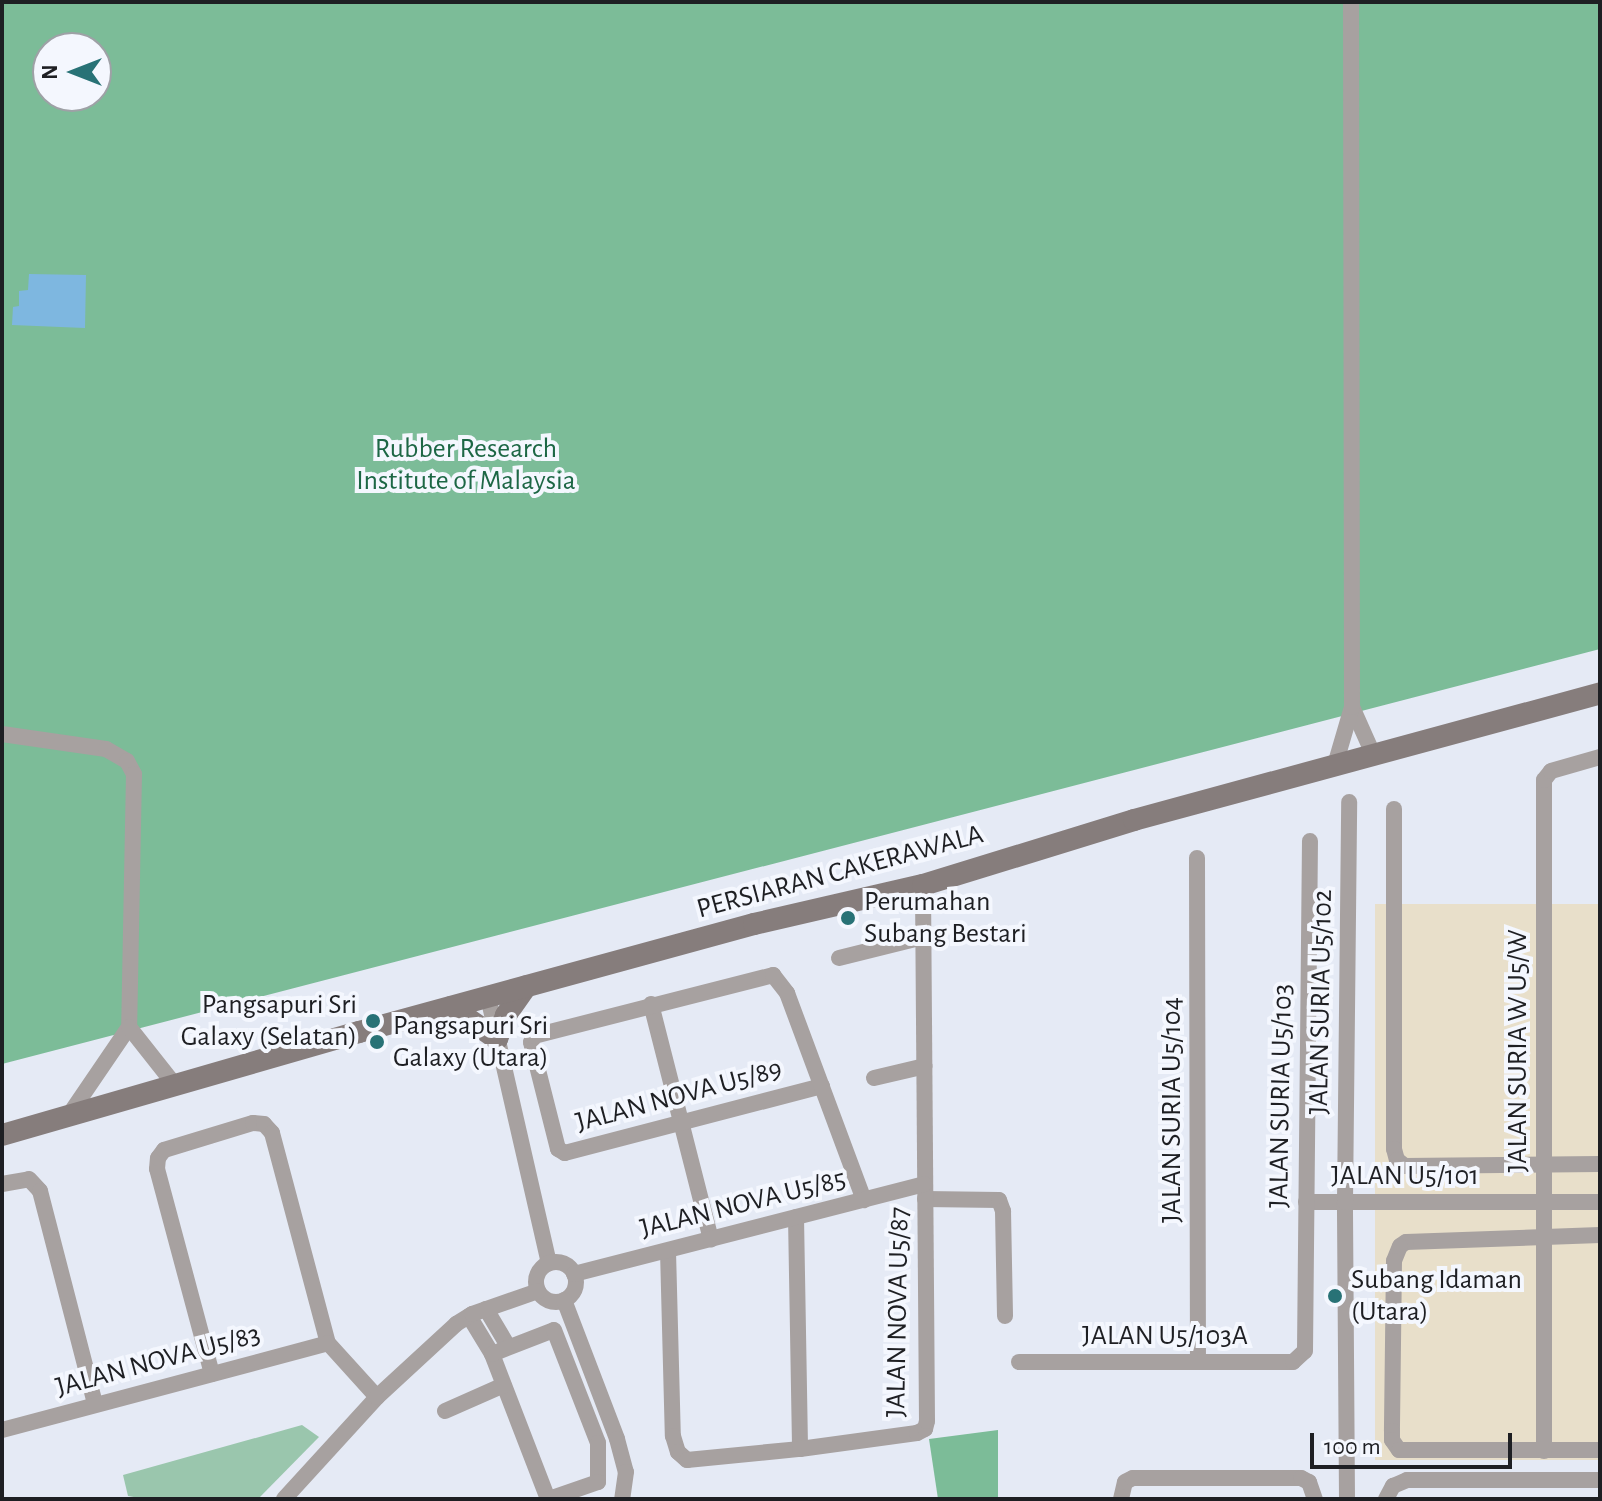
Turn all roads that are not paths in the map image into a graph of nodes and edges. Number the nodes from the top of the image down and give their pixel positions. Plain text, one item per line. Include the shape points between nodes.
1 (1351, 2) edge
2 (1600, 693) edge
3 (1352, 707) junction
4 (2, 734) edge
5 (1373, 754) junction
6 (1600, 757) edge
7 (1335, 765) junction
8 (1349, 802) dead end
9 (1394, 809) dead end
10 (1310, 841) dead end
11 (1197, 858) dead end
12 (923, 885) junction
13 (923, 937) junction
14 (839, 958) dead end
15 (526, 986) junction
16 (488, 997) junction
17 (651, 1004) junction
18 (451, 1007) junction
19 (129, 1027) junction
20 (497, 1039) junction
21 (925, 1066) junction
22 (874, 1078) dead end
23 (174, 1084) junction
24 (822, 1086) junction
25 (69, 1115) junction
26 (683, 1121) junction
27 (2, 1135) edge
28 (1544, 1164) junction
29 (1600, 1164) edge
30 (2, 1184) edge
31 (925, 1192) junction
32 (864, 1200) junction
33 (1306, 1202) junction
34 (1345, 1202) junction
35 (1545, 1202) junction
36 (1600, 1202) edge
37 (796, 1217) junction
38 (1545, 1235) junction
39 (1600, 1235) edge
40 (711, 1239) junction
41 (668, 1251) junction
42 (549, 1263) junction
43 (574, 1274) junction
44 (538, 1291) junction
45 (564, 1300) junction
46 (486, 1309) junction
47 (469, 1316) junction
48 (1005, 1316) dead end
49 (328, 1343) junction
50 (508, 1346) junction
51 (1305, 1351) joint
52 (492, 1354) junction
53 (1019, 1362) dead end
54 (1198, 1362) junction
55 (212, 1374) junction
56 (504, 1385) junction
57 (377, 1397) junction
58 (95, 1404) junction
59 (445, 1411) dead end
60 (2, 1430) edge
61 (800, 1449) junction
62 (1600, 1450) edge
63 (1544, 1451) junction
64 (1600, 1480) edge
65 (284, 1499) edge
66 (549, 1499) edge
67 (622, 1499) edge
68 (1121, 1499) edge
69 (1315, 1499) edge
70 (1347, 1499) edge
71 (1386, 1499) edge

1 - 3 street
2 - 5 street, PERSIARAN CAKERAWALA
3 - 5 street
3 - 7 street
4 - 19 street via 106,749 127,761 134,774
5 - 7 street, PERSIARAN CAKERAWALA
6 - 28 street, JALAN SURIA W U5/W via 1551,771 1544,780
7 - 12 street, PERSIARAN CAKERAWALA
8 - 34 street, JALAN SURIA U5/102
9 - 28 street via 1394,1149 1405,1166
10 - 33 street, JALAN SURIA U5/103
11 - 54 street, JALAN SURIA U5/104
12 - 13 street, JALAN NOVA U5/87
12 - 15 street, PERSIARAN CAKERAWALA
13 - 14 street
13 - 21 street, JALAN NOVA U5/87
15 - 16 street, PERSIARAN CAKERAWALA
15 - 20 street
16 - 18 street, PERSIARAN CAKERAWALA
16 - 20 street
17 - 24 street, JALAN NOVA U5/89 via 773,975 787,993
17 - 26 street
17 - 26 street, JALAN NOVA U5/89 via 534,1036 530,1049 560,1152
18 - 20 street
18 - 23 street, PERSIARAN CAKERAWALA
19 - 23 street
19 - 25 street
20 - 42 street
21 - 22 street
21 - 31 street, JALAN NOVA U5/87
23 - 25 street, PERSIARAN CAKERAWALA
24 - 26 street, JALAN NOVA U5/89
24 - 32 street, JALAN NOVA U5/89
25 - 27 street, PERSIARAN CAKERAWALA
26 - 40 street
28 - 29 street
28 - 35 street, JALAN SURIA W U5/W
30 - 58 street via 29,1179 40,1191
31 - 32 street, JALAN NOVA U5/85
31 - 48 street, JALAN NOVA U5/85 via 999,1200
31 - 61 street, JALAN NOVA U5/87 via 927,1426 917,1433
32 - 37 street, JALAN NOVA U5/85
33 - 34 street, JALAN U5/101
33 - 51 street, JALAN SURIA U5/103
34 - 35 street, JALAN U5/101
34 - 70 street, JALAN SURIA U5/102
35 - 36 street, JALAN U5/101
35 - 38 street, JALAN SURIA W U5/W
37 - 40 street, JALAN NOVA U5/85
37 - 61 street
38 - 39 street
38 - 63 street, JALAN SURIA W U5/W
38 - 63 street via 1400,1246 1394,1261 1392,1431 1399,1450
40 - 41 street, JALAN NOVA U5/85
41 - 43 street, JALAN NOVA U5/85
41 - 61 street, JALAN NOVA U5/87 via 673,1436 678,1452 697,1462
42 - 43 street via 561,1263
42 - 44 street via 539,1271
43 - 45 street via 575,1286
44 - 45 street via 546,1300
44 - 46 street
45 - 67 street via 617,1439 626,1472
46 - 47 street
46 - 50 street
47 - 52 street
47 - 57 street
49 - 55 street, JALAN NOVA U5/83
49 - 55 street via 272,1133 264,1124 253,1123 164,1150 158,1158
49 - 57 street
50 - 52 street
50 - 66 street via 554,1330 598,1443 598,1482
51 - 54 street, JALAN U5/103A via 1293,1362
52 - 56 street
53 - 54 street, JALAN U5/103A
55 - 58 street, JALAN NOVA U5/83
56 - 59 street
56 - 66 street
57 - 65 street
58 - 60 street, JALAN NOVA U5/83
62 - 63 street
64 - 71 street via 1407,1480 1393,1486
68 - 69 street via 1125,1482 1133,1478 1301,1478 1309,1482

